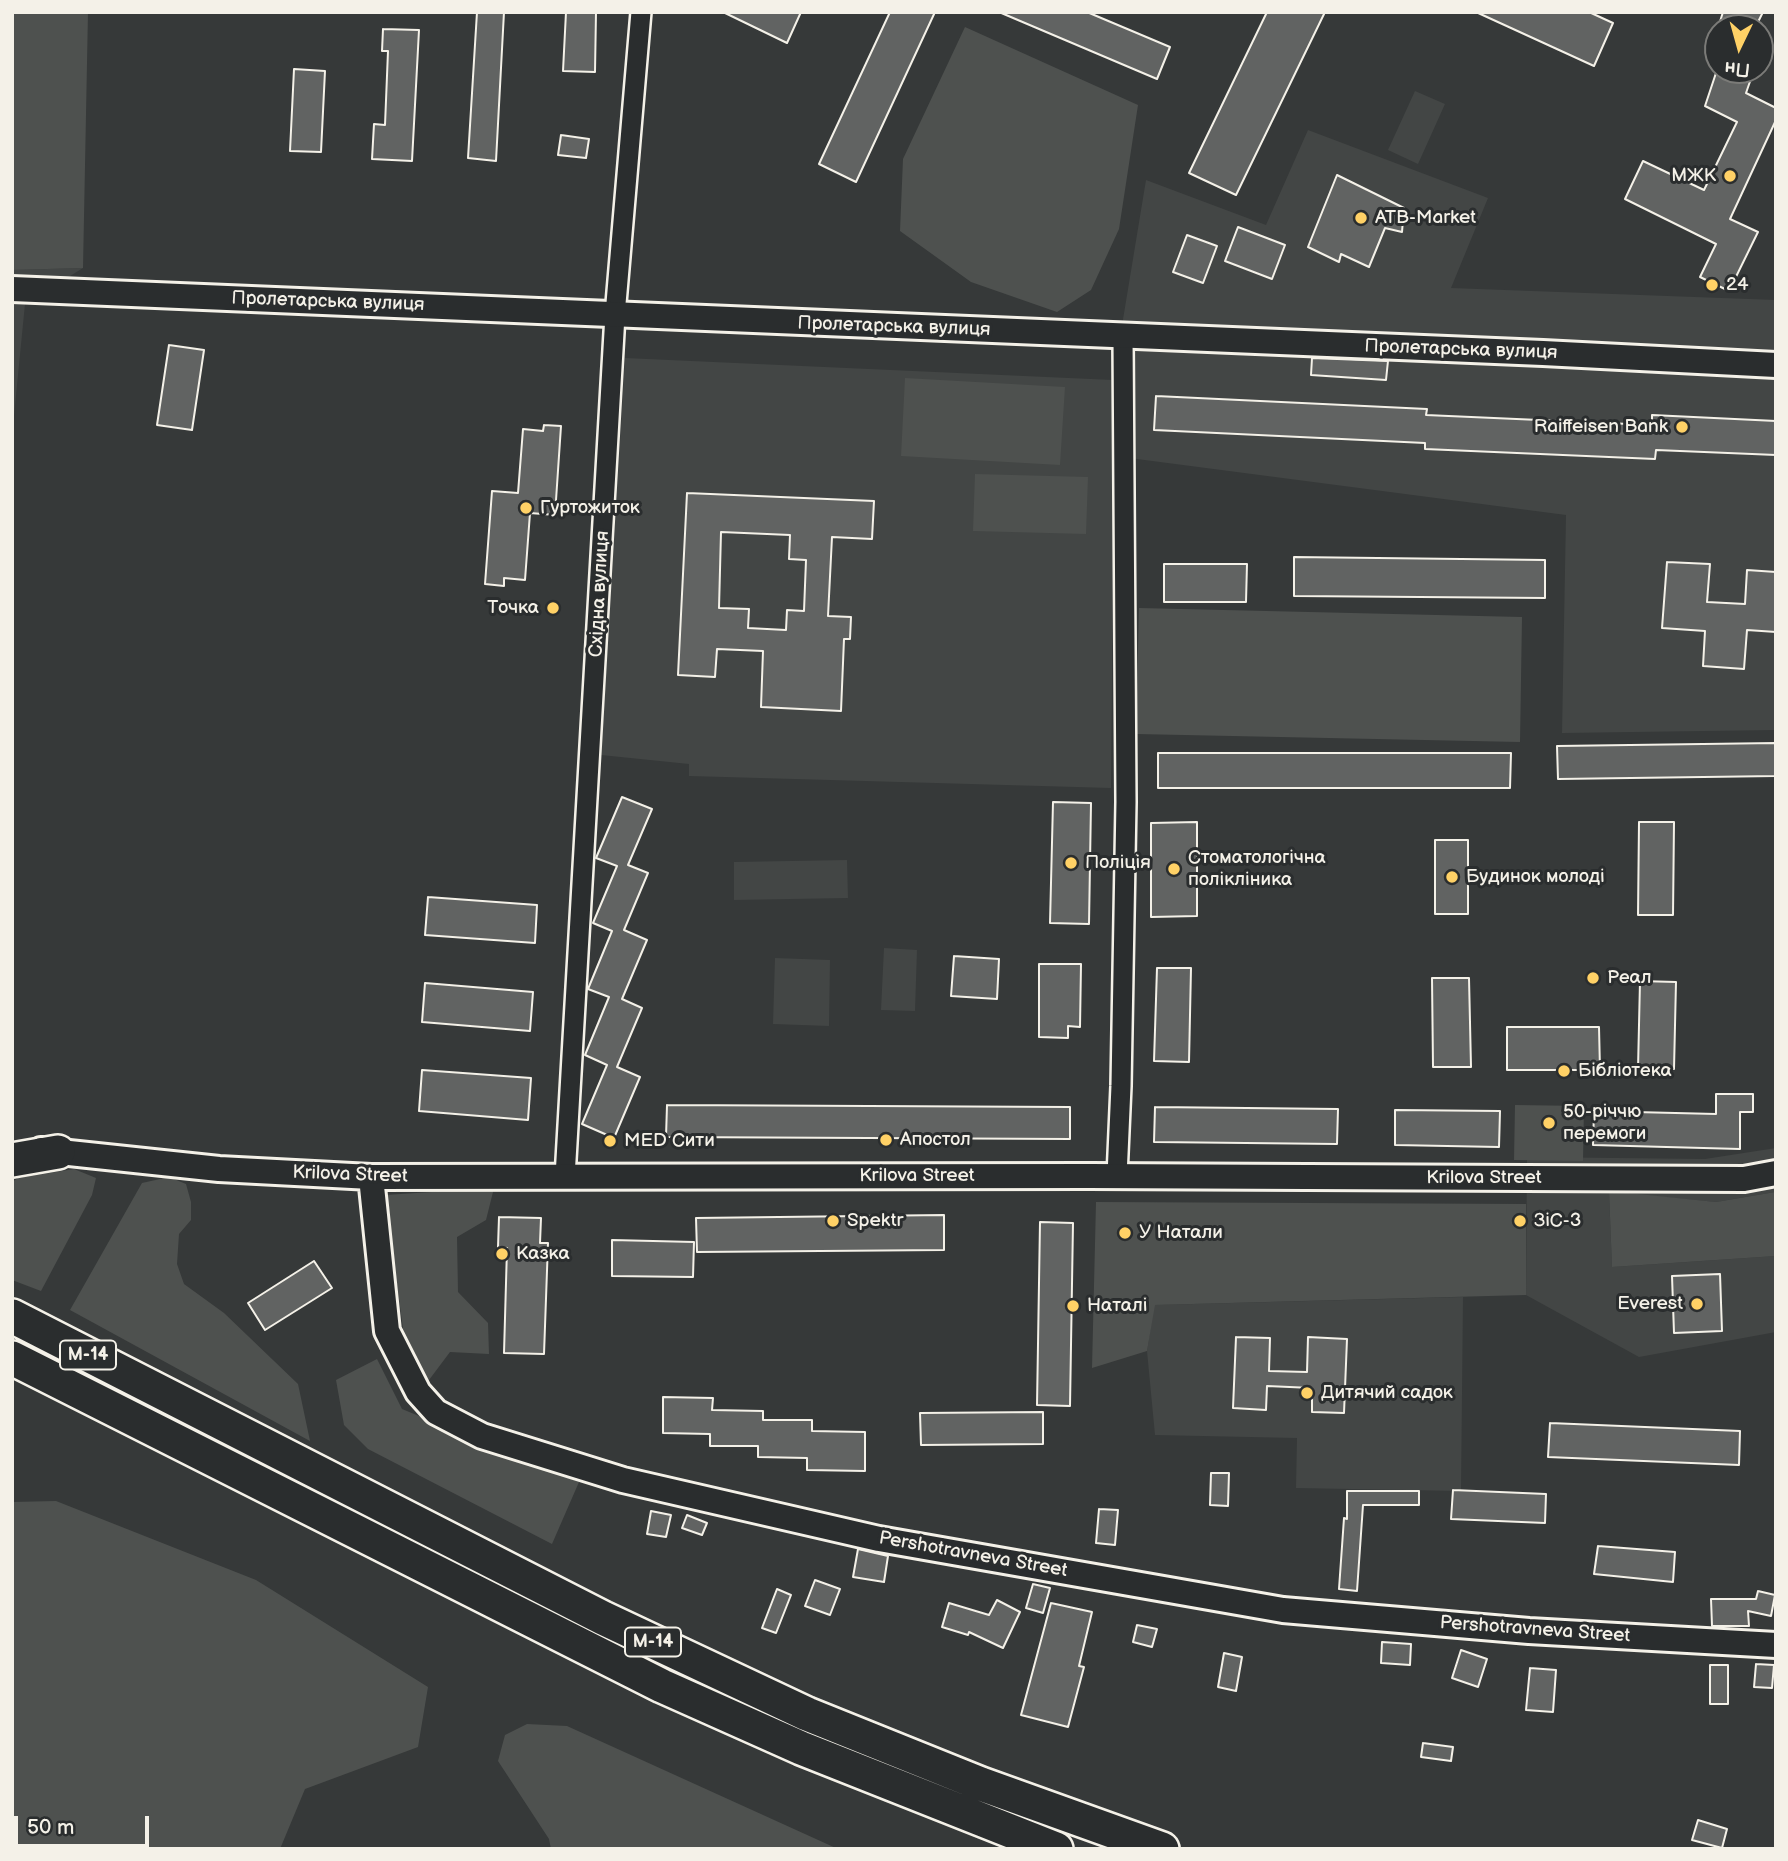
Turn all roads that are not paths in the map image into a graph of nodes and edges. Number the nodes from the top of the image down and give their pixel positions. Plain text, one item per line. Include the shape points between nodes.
1 (641, 12) edge
2 (13, 293) edge
3 (615, 315) junction
4 (1123, 337) junction
5 (1776, 365) edge
6 (12, 1147) edge
7 (58, 1152) junction
8 (12, 1160) edge
9 (1776, 1173) edge
10 (1117, 1176) junction
11 (371, 1177) junction
12 (565, 1177) junction
13 (12, 1300) edge
14 (12, 1316) edge
15 (12, 1358) edge
16 (163, 1393) junction
17 (1776, 1644) edge
18 (1056, 1849) edge
19 (1162, 1849) edge

1 - 3 street, Східна вулиця
2 - 3 street, Пролетарська вулиця
3 - 4 street, Пролетарська вулиця
3 - 12 street, Східна вулиця
4 - 5 street, Пролетарська вулиця
4 - 10 street via 1126,802
6 - 7 street, Krilova Street
7 - 8 highway
7 - 11 street, Krilova Street via 219,1169
9 - 10 street, Krilova Street via 1744,1179
10 - 12 street, Krilova Street
11 - 12 street, Krilova Street
11 - 17 street, Pershotravneva Street via 387,1331 418,1392 436,1412 482,1436 623,1480 879,1539 1283,1610 1529,1631
13 - 16 highway via 115,1355
14 - 16 highway, М-14
15 - 18 highway, М-14 via 662,1686 801,1748
16 - 19 highway, М-14 via 603,1618 807,1714 981,1784

